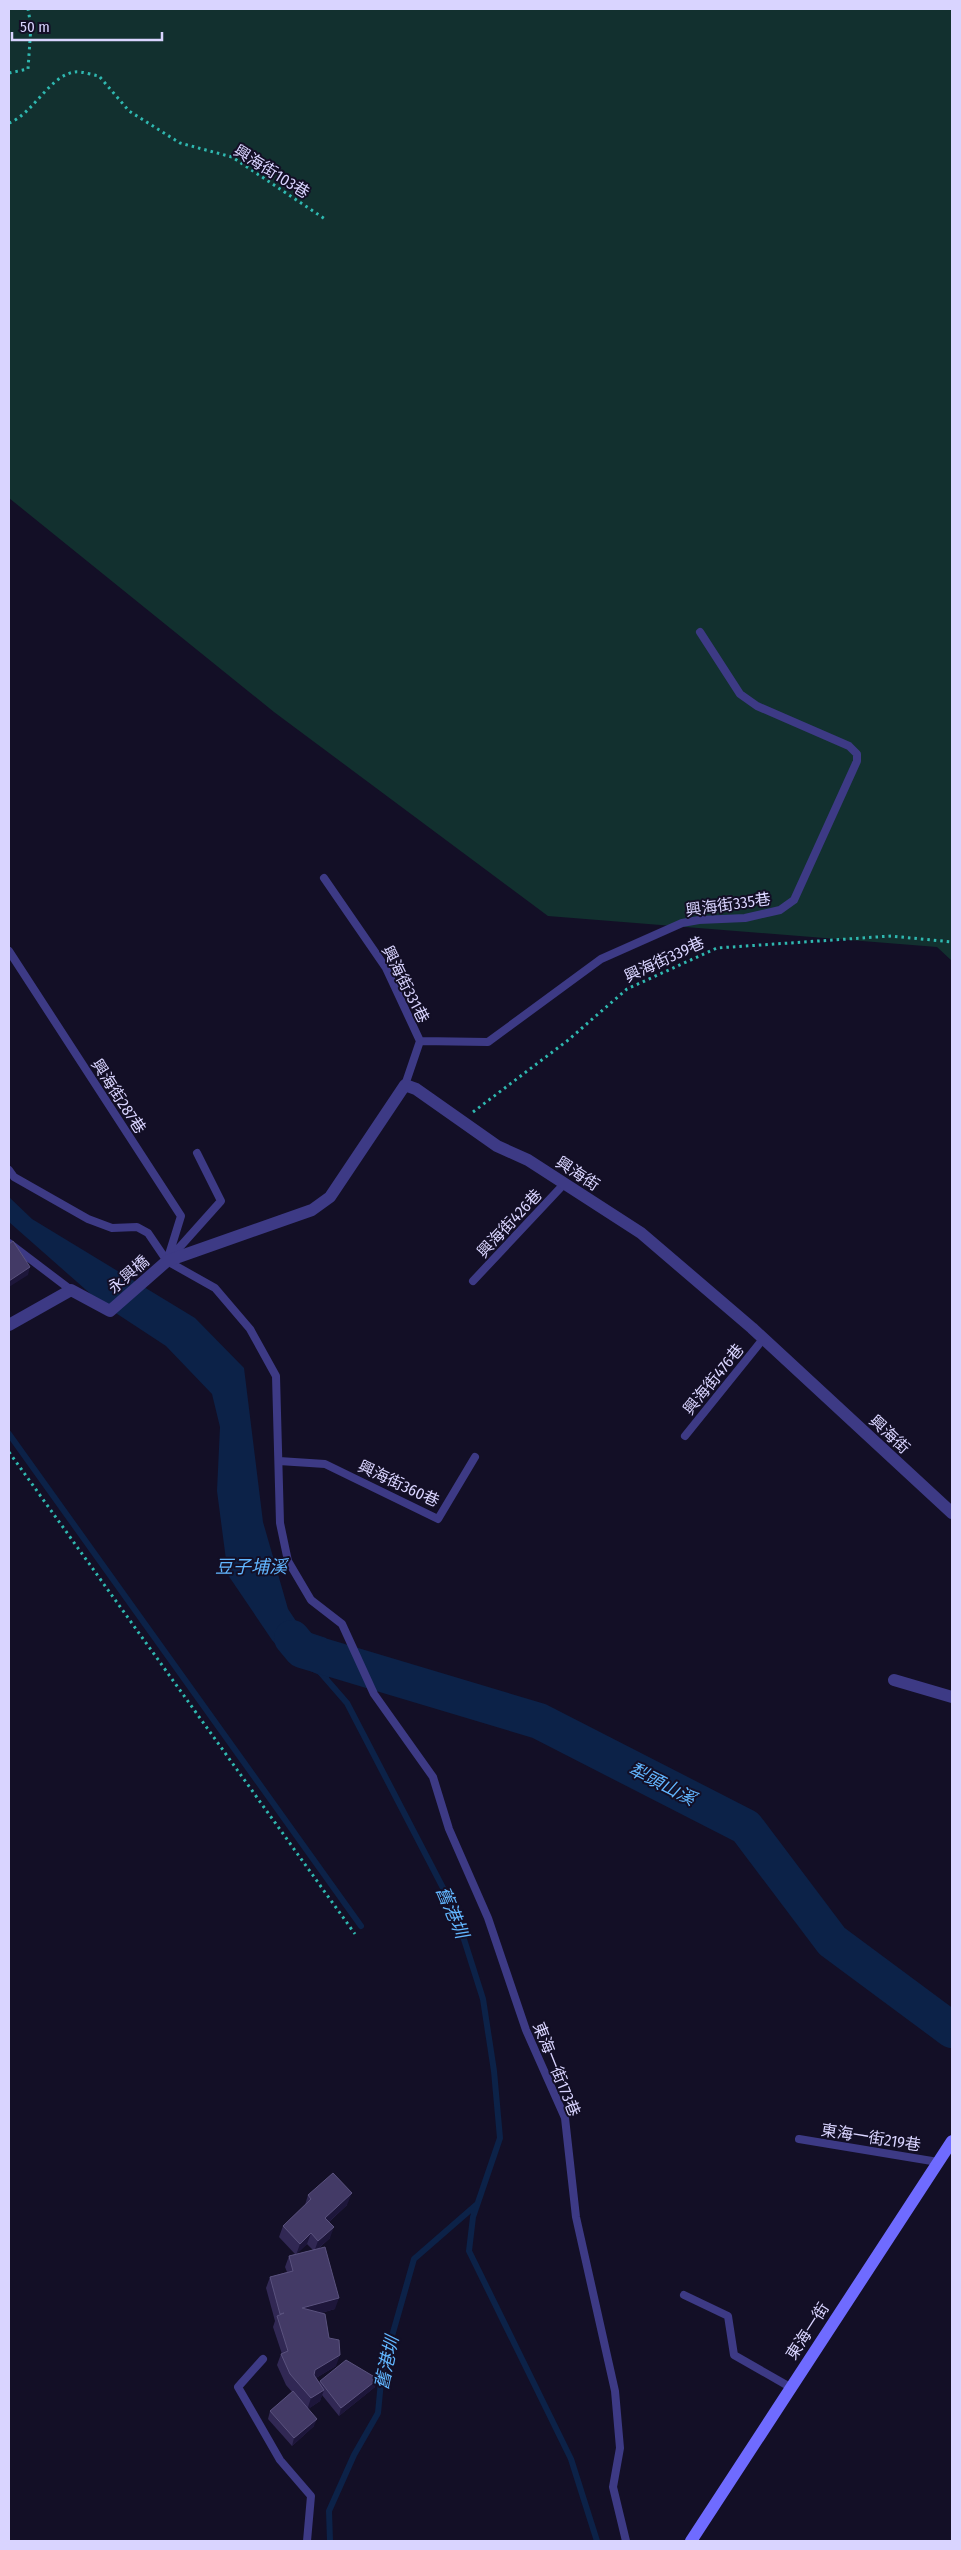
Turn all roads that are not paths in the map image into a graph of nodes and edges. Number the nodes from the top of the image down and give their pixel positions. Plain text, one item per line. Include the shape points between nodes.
1 (700, 632) dead end
2 (324, 878) dead end
3 (9, 951) edge
4 (420, 1041) junction
5 (405, 1085) junction
6 (197, 1153) dead end
7 (9, 1170) edge
8 (564, 1184) junction
9 (9, 1243) edge
10 (167, 1261) junction
11 (473, 1281) dead end
12 (70, 1290) junction
13 (9, 1325) edge
14 (763, 1339) junction
15 (685, 1436) dead end
16 (475, 1457) dead end
17 (279, 1461) junction
18 (952, 1513) edge
19 (894, 1680) dead end
20 (952, 1697) edge
21 (799, 2139) dead end
22 (952, 2141) edge
23 (938, 2162) junction
24 (684, 2295) dead end
25 (263, 2359) dead end
26 (790, 2387) junction
27 (307, 2541) edge
28 (626, 2541) edge
29 (691, 2541) edge

1 - 4 lane, 興海街335巷 via 740,694 756,706 849,746 857,754 857,761 794,900 780,910 745,918 682,923 601,959 488,1042
2 - 4 lane, 興海街331巷 via 386,968
3 - 10 lane, 興海街287巷 via 181,1216
4 - 5 lane, 興海街331巷
5 - 8 street, 興海街 via 416,1089 497,1146 528,1160
5 - 10 street via 330,1197 312,1210
6 - 10 lane via 220,1201
7 - 10 lane via 88,1220 112,1228 137,1227 148,1233
8 - 11 lane, 興海街426巷
8 - 14 street, 興海街 via 641,1233
9 - 12 lane
10 - 12 street, 永興橋 via 110,1311
10 - 17 lane via 215,1288 250,1329 276,1376
12 - 13 street
14 - 15 lane, 興海街476巷
14 - 18 street, 興海街
16 - 17 lane, 興海街360巷 via 438,1519 325,1464
17 - 28 lane, 東海一街173巷 via 280,1522 288,1561 311,1600 342,1624 374,1694 433,1777 449,1829 488,1918 526,2030 565,2118 576,2217 615,2391 620,2448 613,2487
19 - 20 street
21 - 23 lane, 東海一街219巷
22 - 23 street, 東海一街
23 - 26 street, 東海一街
24 - 26 lane via 728,2316 734,2355
25 - 27 lane via 238,2387 280,2460 311,2496
26 - 29 street, 東海一街

